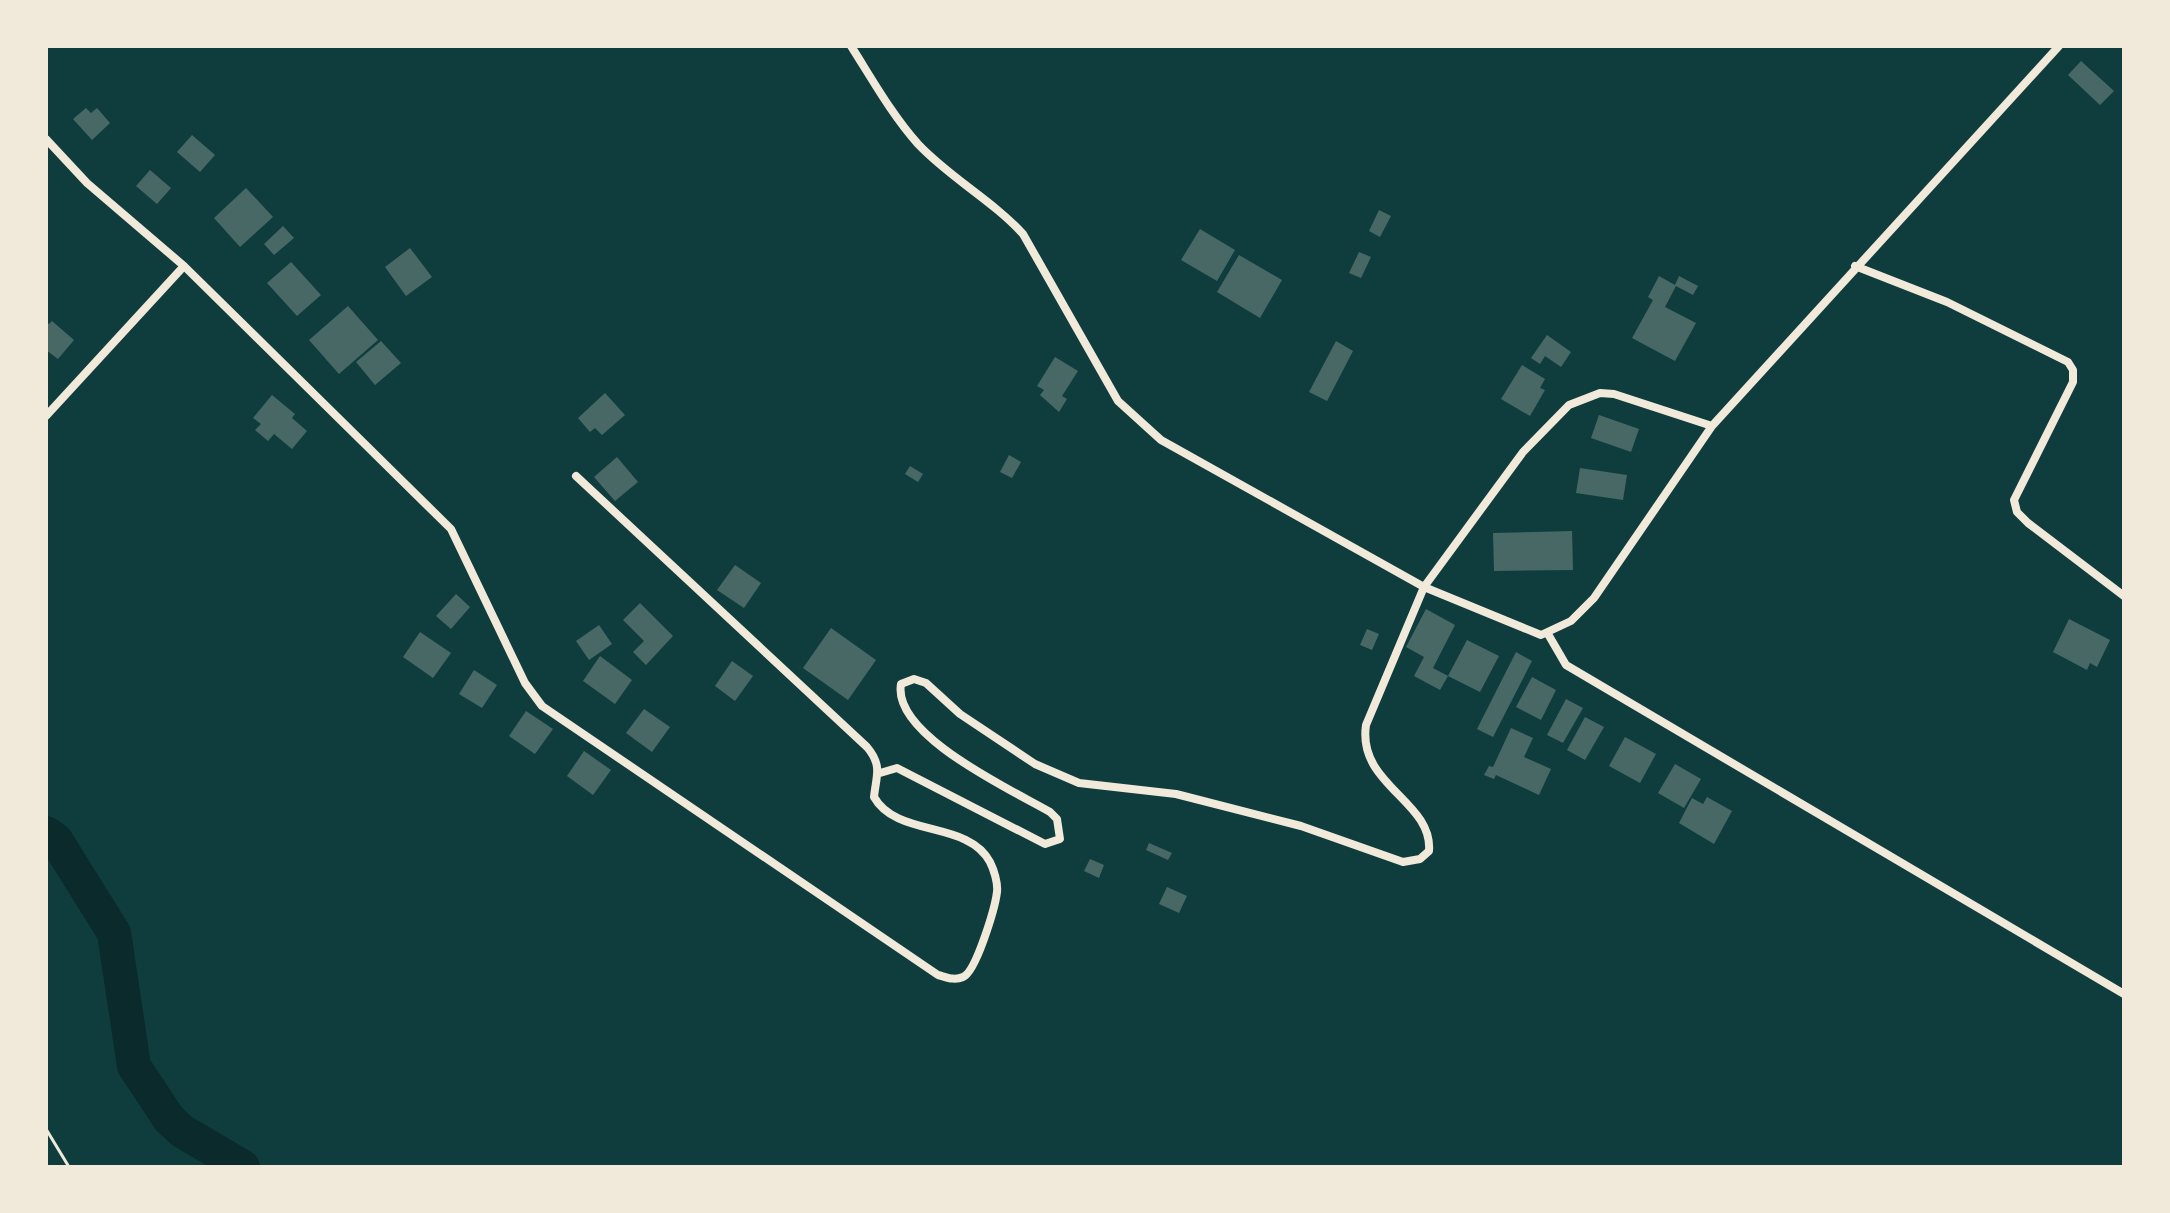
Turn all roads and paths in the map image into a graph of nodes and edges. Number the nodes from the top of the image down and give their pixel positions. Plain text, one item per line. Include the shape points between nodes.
1 (851, 46) edge
2 (2059, 46) edge
3 (46, 139) edge
4 (184, 266) junction
5 (1855, 266) junction
6 (46, 416) edge
7 (1712, 426) junction
8 (576, 476) dead end
9 (1424, 587) junction
10 (2124, 596) edge
11 (1548, 634) junction
12 (880, 773) junction
13 (2124, 994) edge
14 (46, 1129) edge
15 (69, 1167) edge

1 - 9 street via 919,145 1023,234 1118,401 1138,422 1161,440
2 - 5 street
3 - 4 street via 87,183
4 - 6 street
4 - 12 street via 451,529 525,683 542,706 938,975 962,978 976,962 997,891 990,861 969,842 882,808 874,797
5 - 7 street
5 - 10 street via 1947,302 2068,362 2073,382 2014,500 2028,523
7 - 9 street via 1614,394 1600,393 1569,405 1523,452
7 - 11 street via 1594,598
8 - 12 street via 867,747
9 - 11 street via 1533,635
9 - 12 street via 1364,740 1376,770 1429,837 1429,851 1420,859 1403,862 1301,826 1176,794 1079,783 1035,764 914,679 901,684 907,715 948,753 1050,812 1057,819 1060,839 1045,844 897,768
11 - 13 street via 1566,665
14 - 15 path

